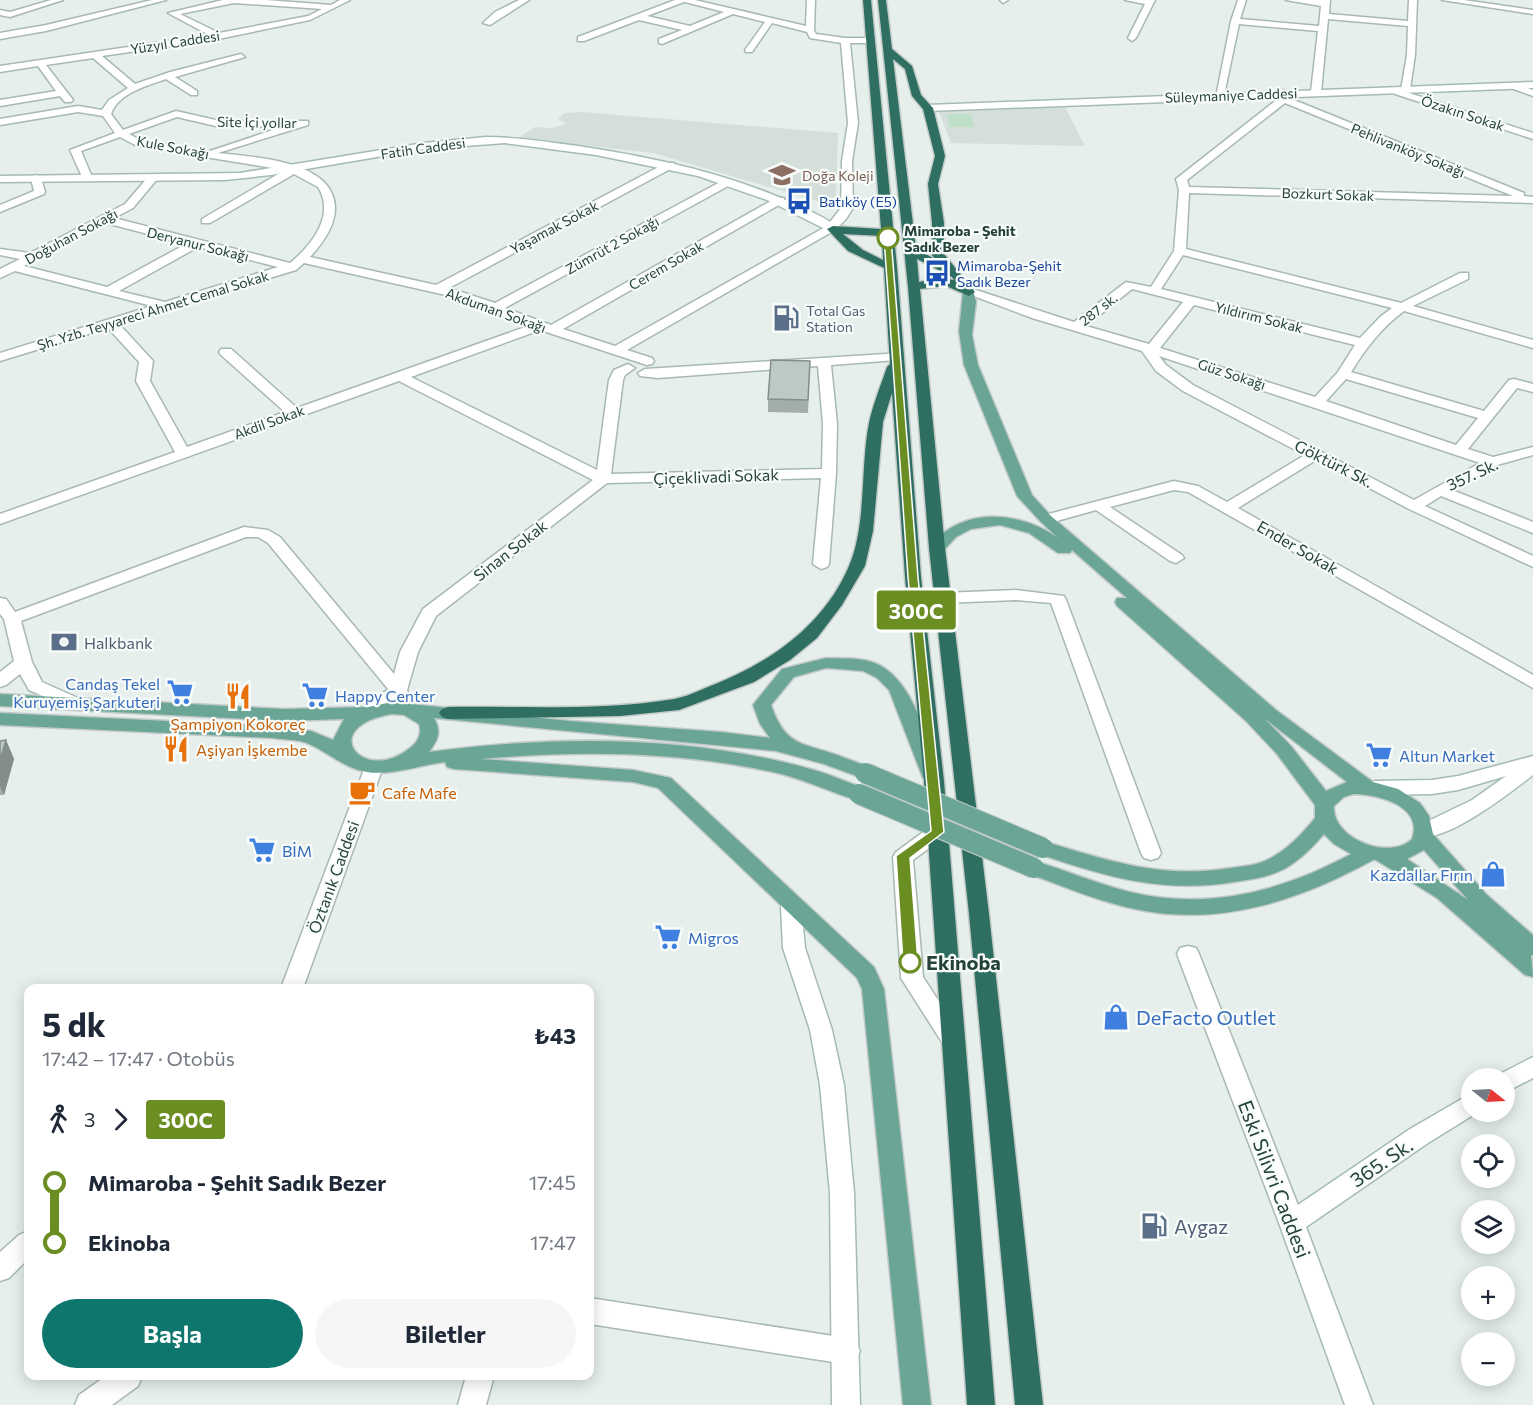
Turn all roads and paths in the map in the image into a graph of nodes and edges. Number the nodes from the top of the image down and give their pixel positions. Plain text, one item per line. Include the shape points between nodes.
1 (59, 0) edge
2 (162, 0) edge
3 (233, 0) edge
4 (346, 0) edge
5 (509, 0) edge
6 (683, 0) edge
7 (811, 0) edge
8 (867, 0) edge
9 (882, 0) edge
10 (1129, 0) edge
11 (1242, 0) edge
12 (1290, 0) edge
13 (1413, 0) edge
14 (1452, 0) edge
15 (1532, 0) edge
16 (524, 1) edge
17 (1151, 1) edge
18 (1326, 2) edge
19 (1533, 5) edge
20 (331, 7) junction
21 (0, 12) edge
22 (731, 12) junction
23 (1533, 12) edge
24 (10, 15) junction
25 (1324, 16) junction
26 (638, 17) junction
27 (770, 21) junction
28 (1234, 21) junction
29 (487, 23) dead end
30 (1412, 24) junction
31 (59, 25) junction
32 (1322, 28) junction
33 (691, 29) junction
34 (810, 30) junction
35 (0, 36) edge
36 (218, 36) junction
37 (1132, 38) dead end
38 (581, 39) dead end
39 (870, 40) junction
40 (662, 41) dead end
41 (845, 42) junction
42 (886, 49) junction
43 (749, 50) dead end
44 (95, 56) junction
45 (241, 57) dead end
46 (40, 63) junction
47 (0, 69) edge
48 (167, 76) junction
49 (1533, 85) edge
50 (1514, 86) junction
51 (134, 89) junction
52 (1406, 89) junction
53 (1392, 90) junction
54 (1316, 92) junction
55 (61, 93) junction
56 (194, 93) dead end
57 (1533, 93) edge
58 (1219, 95) junction
59 (1284, 96) junction
60 (0, 103) edge
61 (928, 108) junction
62 (78, 109) junction
63 (106, 114) junction
64 (0, 122) edge
65 (866, 122) junction
66 (120, 133) junction
67 (1533, 136) edge
68 (205, 154) junction
69 (670, 165) junction
70 (293, 170) junction
71 (87, 177) junction
72 (0, 178) edge
73 (36, 178) junction
74 (153, 178) junction
75 (726, 183) junction
76 (1184, 190) junction
77 (780, 200) junction
78 (1533, 200) edge
79 (0, 210) edge
80 (104, 219) junction
81 (206, 221) dead end
82 (832, 229) junction
83 (887, 232) junction
84 (196, 243) junction
85 (909, 250) junction
86 (1180, 251) junction
87 (0, 252) edge
88 (31, 258) junction
89 (303, 259) junction
90 (13, 267) junction
91 (292, 267) junction
92 (891, 267) junction
93 (0, 274) edge
94 (956, 274) junction
95 (1464, 276) dead end
96 (914, 287) junction
97 (438, 289) junction
98 (1154, 291) junction
99 (108, 292) junction
100 (969, 292) junction
101 (1191, 300) junction
102 (166, 306) junction
103 (497, 307) junction
104 (1402, 307) junction
105 (111, 322) junction
106 (1076, 327) junction
107 (546, 328) junction
108 (1363, 343) junction
109 (1533, 344) edge
110 (1149, 348) junction
111 (226, 352) dead end
112 (616, 352) junction
113 (3, 353) edge
114 (897, 356) junction
115 (824, 362) junction
116 (640, 367) junction
117 (1342, 374) junction
118 (399, 376) junction
119 (1533, 388) edge
120 (1317, 403) junction
121 (294, 413) junction
122 (1487, 416) junction
123 (1458, 452) junction
124 (1532, 452) edge
125 (183, 453) junction
126 (1316, 454) junction
127 (1492, 462) junction
128 (829, 472) junction
129 (603, 479) junction
130 (1440, 490) junction
131 (1098, 505) junction
132 (1414, 506) junction
133 (1229, 507) junction
134 (0, 519) edge
135 (1046, 519) junction
136 (1533, 528) edge
137 (937, 548) junction
138 (1176, 558) dead end
139 (1533, 562) edge
140 (821, 564) dead end
141 (943, 598) junction
142 (0, 603) edge
143 (12, 619) junction
144 (23, 662) junction
145 (0, 681) edge
146 (1533, 682) edge
147 (398, 690) junction
148 (0, 700) edge
149 (74, 703) junction
150 (404, 709) junction
151 (369, 713) junction
152 (448, 713) junction
153 (0, 719) edge
154 (799, 751) junction
155 (344, 754) junction
156 (428, 758) junction
157 (401, 762) junction
158 (1533, 765) edge
159 (374, 767) junction
160 (934, 781) junction
161 (1371, 787) junction
162 (1325, 812) junction
163 (937, 832) junction
164 (1424, 834) junction
165 (1151, 853) dead end
166 (1376, 853) junction
167 (791, 906) junction
168 (1533, 947) edge
169 (1188, 954) dead end
170 (1533, 969) edge
171 (293, 984) edge
172 (953, 1040) junction
173 (1533, 1067) edge
174 (1515, 1077) edge
175 (1461, 1111) edge
176 (1292, 1223) junction
177 (24, 1247) edge
178 (0, 1269) edge
179 (594, 1312) edge
180 (846, 1351) junction
181 (123, 1380) edge
182 (479, 1380) edge
183 (89, 1405) edge
184 (472, 1405) edge
185 (846, 1405) edge
186 (917, 1405) edge
187 (981, 1405) edge
188 (1029, 1405) edge
189 (1359, 1405) edge

1 - 24 street
2 - 31 street
3 - 20 street
3 - 36 street via 172,13
4 - 20 street, Yüzyıl Caddesi
5 - 16 street
6 - 22 street
6 - 26 street
7 - 34 street
8 - 39 highway
9 - 42 highway
10 - 17 street
11 - 28 street
12 - 18 street
13 - 30 street
14 - 23 street
15 - 19 street
16 - 29 street
17 - 37 street
18 - 25 street
20 - 36 street, Yüzyıl Caddesi via 310,18
21 - 24 street
22 - 27 street
22 - 33 street
24 - 31 street
25 - 30 street
25 - 32 street
26 - 33 street
26 - 38 street
27 - 34 street
27 - 43 street
28 - 32 street
28 - 58 street
30 - 52 street
31 - 35 street
32 - 54 street
33 - 40 street
34 - 41 street via 813,36
36 - 44 street, Yüzyıl Caddesi
39 - 41 street
39 - 65 highway
41 - 65 street
42 - 61 highway via 909,68 917,96
42 - 85 highway
44 - 46 street, Yüzyıl Caddesi
44 - 51 street
45 - 48 street
46 - 47 street, Yüzyıl Caddesi
46 - 55 street
48 - 51 street
48 - 56 street
49 - 50 street, Süleymaniye Caddesi
50 - 52 street, Süleymaniye Caddesi
50 - 57 street
51 - 63 street via 112,101
52 - 53 street, Süleymaniye Caddesi
53 - 54 street, Süleymaniye Caddesi
53 - 67 street, Özakın Sokak
54 - 59 street, Süleymaniye Caddesi
55 - 60 street
55 - 62 street
58 - 59 street, Süleymaniye Caddesi
58 - 61 street, Süleymaniye Caddesi
59 - 76 street via 1181,178
59 - 78 street, Pehlivanköy Sokağı
61 - 94 highway via 939,156 933,184 938,255
62 - 63 street
62 - 64 street
63 - 66 street, Kule Sokağı
65 - 82 street via 847,161 847,208
65 - 83 highway
66 - 68 street, Kule Sokağı via 137,143
66 - 68 street, Site İçi yollar via 176,114 220,124 305,123
66 - 71 street via 75,150
68 - 70 street, Kule Sokağı
69 - 70 street, Fatih Caddesi via 615,154 486,140 427,146
69 - 75 street, Fatih Caddesi
69 - 97 street, Yaşamak Sokak
70 - 74 street, Fatih Caddesi
70 - 81 street
70 - 89 street, Şh. Yzb. Teyyareci Ahmet Cemal Sokak via 319,183 329,202 327,225
71 - 73 street, Fatih Caddesi
71 - 74 street, Fatih Caddesi
72 - 73 street, Fatih Caddesi
73 - 79 street via 40,192
74 - 80 street, Doğuhan Sokağı via 129,206
75 - 77 street, Fatih Caddesi
75 - 103 street, Zümrüt 2 Sokağı
76 - 78 street, Bozkurt Sokak
76 - 86 street
77 - 82 street, Fatih Caddesi via 810,213
77 - 107 street, Cerem Sokak
80 - 84 street, Deryanur Sokağı
80 - 88 street, Doğuhan Sokağı
82 - 83 highway
82 - 92 highway via 864,257
82 - 112 street
83 - 92 highway
84 - 91 street, Deryanur Sokağı
84 - 99 street
85 - 94 highway
85 - 96 highway
86 - 98 street
86 - 104 street
87 - 88 street
88 - 90 street, Doğuhan Sokağı
89 - 91 street, Şh. Yzb. Teyyareci Ahmet Cemal Sokak
89 - 97 street, Akduman Sokağı
90 - 93 street, Doğuhan Sokağı
90 - 99 street
91 - 102 street, Şh. Yzb. Teyyareci Ahmet Cemal Sokak
92 - 114 highway
94 - 100 highway
95 - 104 street
96 - 100 highway via 947,282
96 - 137 highway
97 - 103 street, Akduman Sokağı
98 - 101 street, Yıldırım Sokak
98 - 106 street, 287 sk. via 1130,285
99 - 102 street
100 - 106 street, Güz Sokağı
100 - 135 main road via 972,304 965,344 971,365 1024,496
101 - 108 street, Yıldırım Sokak
101 - 110 street
102 - 105 street, Şh. Yzb. Teyyareci Ahmet Cemal Sokak
103 - 107 street, Akduman Sokağı
104 - 108 street
104 - 109 street
105 - 113 street, Şh. Yzb. Teyyareci Ahmet Cemal Sokak
105 - 125 street via 146,361 143,381
106 - 110 street, Güz Sokağı
107 - 112 street, Akduman Sokağı
107 - 118 street, Akdil Sokak
108 - 117 street
110 - 120 street, Güz Sokağı
110 - 126 street, Göktürk Sk. via 1161,368 1188,388
111 - 121 street
112 - 116 street
112 - 116 street, Akduman Sokağı via 636,356
114 - 115 street, Akduman Sokağı
114 - 152 highway via 876,422 865,531 857,566 812,634 748,678 679,704 620,710
114 - 160 highway via 913,577
115 - 116 street, Akduman Sokağı via 658,374
115 - 128 street via 830,424
116 - 129 street via 616,391
117 - 120 street
117 - 122 street
118 - 121 street, Akdil Sokak
118 - 129 street
119 - 122 street via 1514,383
120 - 123 street, Güz Sokağı
121 - 125 street, Akdil Sokak
122 - 123 street
123 - 127 street, Güz Sokağı
124 - 127 street, 357. Sk.
125 - 134 street, Akdil Sokak
126 - 132 street, Göktürk Sk.
126 - 133 street
127 - 130 street, 357. Sk.
128 - 129 street, Çiçeklivadi Sokak
128 - 140 street
129 - 147 street, Sinan Sokak via 429,613 409,652
130 - 132 street, 357. Sk.
130 - 136 street
131 - 133 street, Ender Sokak via 1174,486 1193,489
131 - 135 street, Ender Sokak
131 - 138 street
132 - 139 street, Göktürk Sk.
133 - 146 street, Ender Sokak
135 - 161 main road via 1270,714
137 - 141 highway
137 - 162 main road via 957,529 988,520 1027,526 1049,537 1252,717 1284,750
141 - 165 street via 1022,595 1058,600
141 - 188 highway
142 - 143 street
143 - 144 street
143 - 147 street via 244,532 262,533 274,540
144 - 145 street
144 - 149 street via 35,686
147 - 150 street
147 - 151 street
148 - 149 main road
149 - 151 main road via 284,715
150 - 151 main road
150 - 152 main road
150 - 157 main road via 425,719 430,737 415,756
151 - 155 main road via 352,723 342,736
152 - 154 main road via 721,738
153 - 155 main road via 273,732 311,737
154 - 160 main road via 781,740 767,723 762,705 776,684 788,674 826,663 867,666 883,674 897,688
154 - 162 main road, bridge via 830,759 1043,848 1146,879 1221,878 1272,867 1309,840
155 - 159 main road via 361,765
156 - 157 main road
156 - 166 main road, bridge via 564,748 639,750 773,766 859,794 1034,868 1145,903 1210,908 1245,903 1332,875
156 - 167 main road via 503,768 633,776 664,783
157 - 159 main road
158 - 161 street via 1432,787
158 - 164 street via 1479,805
159 - 171 street, Öztanık Caddesi
160 - 163 highway
161 - 162 main road via 1338,790 1328,796
161 - 164 main road via 1404,800 1416,810 1423,821
162 - 166 main road via 1340,838
163 - 172 highway
163 - 172 street via 903,856 912,978
164 - 166 main road via 1419,845 1409,851
164 - 168 main road via 1480,900
166 - 170 main road via 1414,870 1448,893
167 - 180 street via 794,948 821,1030 832,1085 842,1193
167 - 186 main road via 866,973 873,989
169 - 176 street, Eski Silivri Caddesi
172 - 187 highway
173 - 174 street
175 - 176 street, 365. Sk.
176 - 189 street, Eski Silivri Caddesi
177 - 178 street
179 - 180 street
180 - 185 street
181 - 183 street
182 - 184 street

